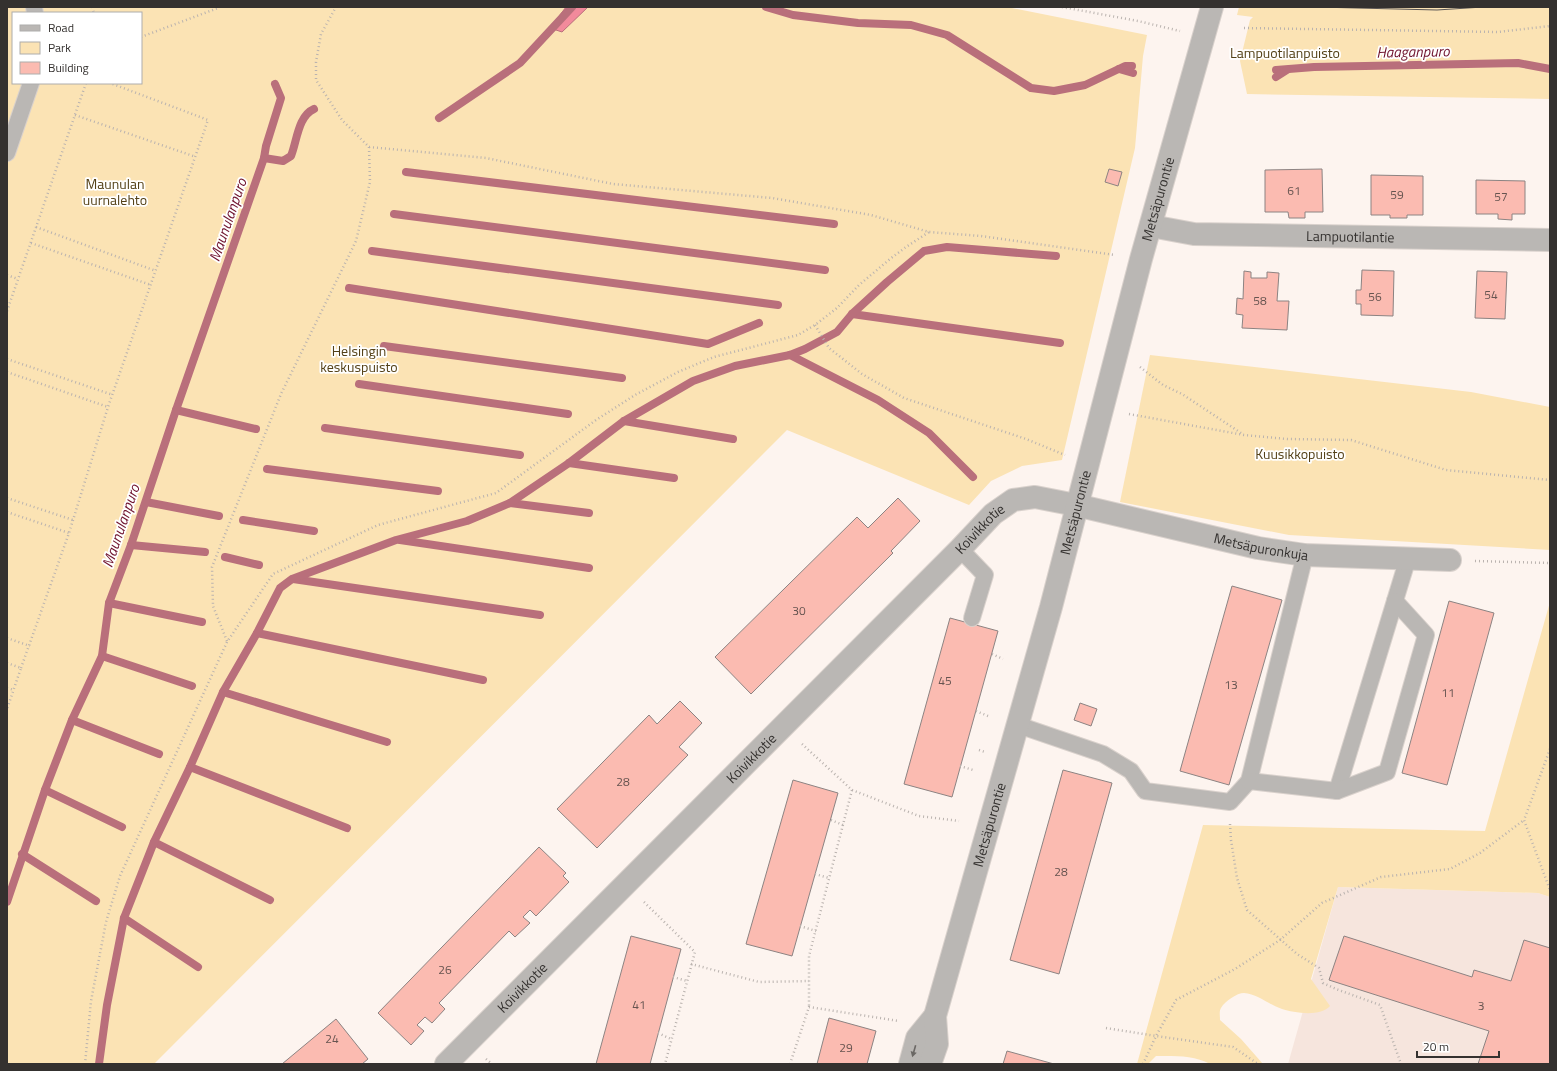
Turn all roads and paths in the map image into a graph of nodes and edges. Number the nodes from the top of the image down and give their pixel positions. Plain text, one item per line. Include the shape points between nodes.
1 (336, 7) edge
2 (1062, 7) edge
3 (1212, 7) edge
4 (218, 8) dead end
5 (1550, 26) edge
6 (1244, 28) dead end
7 (1175, 30) dead end
8 (142, 37) edge
9 (31, 84) edge
10 (86, 84) edge
11 (113, 84) edge
12 (75, 115) junction
13 (369, 147) junction
14 (7, 152) edge
15 (196, 157) junction
16 (1151, 226) junction
17 (36, 227) junction
18 (929, 232) junction
19 (1550, 240) edge
20 (31, 243) junction
21 (1116, 255) dead end
22 (156, 271) junction
23 (7, 275) edge
24 (18, 279) junction
25 (151, 285) junction
26 (7, 311) edge
27 (816, 325) junction
28 (7, 359) edge
29 (1140, 367) dead end
30 (7, 372) edge
31 (113, 394) junction
32 (108, 407) junction
33 (1129, 414) dead end
34 (1244, 435) junction
35 (1068, 456) dead end
36 (1550, 480) edge
37 (7, 498) edge
38 (1076, 505) junction
39 (7, 512) edge
40 (73, 520) junction
41 (69, 533) junction
42 (960, 549) junction
43 (1305, 555) junction
44 (1408, 558) junction
45 (1450, 560) joint
46 (1550, 563) edge
47 (1395, 601) junction
48 (972, 618) dead end
49 (7, 638) edge
50 (227, 642) junction
51 (30, 646) junction
52 (992, 654) dead end
53 (1003, 659) dead end
54 (7, 663) edge
55 (21, 668) junction
56 (7, 688) edge
57 (14, 690) junction
58 (7, 709) edge
59 (976, 711) dead end
60 (988, 716) dead end
61 (1018, 725) junction
62 (782, 726) junction
63 (1550, 749) edge
64 (960, 766) dead end
65 (973, 770) dead end
66 (1249, 781) junction
67 (852, 790) junction
68 (1337, 792) junction
69 (1230, 802) junction
70 (831, 820) dead end
71 (1524, 820) junction
72 (959, 821) dead end
73 (843, 825) junction
74 (815, 874) dead end
75 (829, 878) junction
76 (625, 884) junction
77 (1550, 890) edge
78 (800, 926) dead end
79 (816, 931) junction
80 (1280, 940) junction
81 (691, 964) junction
82 (673, 977) dead end
83 (687, 981) junction
84 (809, 981) junction
85 (809, 1007) junction
86 (935, 1016) junction
87 (902, 1022) dead end
88 (1106, 1028) dead end
89 (658, 1033) dead end
90 (1156, 1036) junction
91 (671, 1039) junction
92 (86, 1064) edge
93 (446, 1064) edge
94 (665, 1064) edge
95 (790, 1064) edge
96 (910, 1064) edge
97 (930, 1064) edge
98 (1143, 1064) edge
99 (1258, 1064) edge
100 (1401, 1064) edge

1 - 13 path via 321,34 316,80 342,120
2 - 7 path
3 - 16 street, Metsäpurontie
4 - 8 path
5 - 6 path via 1498,32
9 - 14 lane
10 - 12 path
11 - 15 path via 208,120
12 - 15 path
12 - 17 path
13 - 18 path via 486,158 613,184 772,198 871,215
13 - 50 path via 370,182 356,241 281,394 212,567 213,606
15 - 22 path
16 - 19 street, Lampuotilantie via 1194,234
16 - 38 street, Metsäpurontie
17 - 20 path
17 - 22 path
18 - 21 path via 981,236
18 - 27 path via 890,259
20 - 24 path
20 - 25 path
22 - 25 path
23 - 24 path
24 - 26 path
25 - 31 path
27 - 35 path via 830,348 862,374 904,398 1026,438
27 - 50 path via 798,335 714,357 678,372 596,420 496,493 378,525 272,574
28 - 31 path
29 - 34 path via 1163,385 1182,394
30 - 32 path
31 - 32 path
32 - 40 path
33 - 34 path
34 - 36 path via 1351,440 1446,470
37 - 40 path
38 - 42 street, Koivikkotie via 1035,497 1013,500 993,514
38 - 43 street, Metsäpuronkuja via 1258,548
38 - 61 street, Metsäpurontie
39 - 41 path
40 - 41 path
41 - 51 path
42 - 48 lane via 985,575
42 - 62 street, Koivikkotie
43 - 44 street, Metsäpuronkuja
43 - 66 lane
44 - 45 street, Metsäpuronkuja
44 - 47 lane
45 - 46 path
47 - 68 lane
47 - 68 lane via 1426,635 1387,772
49 - 51 path
50 - 92 path via 120,876 106,922 91,1001
51 - 55 path
52 - 53 path
54 - 55 path
55 - 57 path
56 - 57 path
57 - 58 path
59 - 60 path
61 - 69 lane via 1103,754 1131,771 1145,791
61 - 86 street, Metsäpurontie
62 - 67 path
62 - 76 street, Koivikkotie
63 - 71 path
64 - 65 path
66 - 68 lane
66 - 69 lane
67 - 72 path via 919,816
67 - 73 path
69 - 80 path via 1231,840 1237,878 1246,910
70 - 73 path
71 - 77 path
71 - 80 path via 1480,854 1450,869 1381,877 1322,902
73 - 75 path
74 - 75 path
75 - 79 path
76 - 81 path via 695,952
76 - 93 street, Koivikkotie
78 - 79 path
79 - 84 path via 809,956
80 - 90 path via 1235,969 1176,1000
80 - 100 path via 1319,968 1323,983 1380,1005
81 - 83 path
81 - 84 path via 759,982
82 - 83 path
83 - 91 path
84 - 85 path
85 - 87 path
85 - 95 path
86 -> 96 street, Metsäpurontie via 917,1038
86 - 97 street, Metsäpurontie via 936,1044
88 - 90 path
89 - 91 path
90 - 98 path
90 - 99 path via 1233,1047
91 - 94 path

